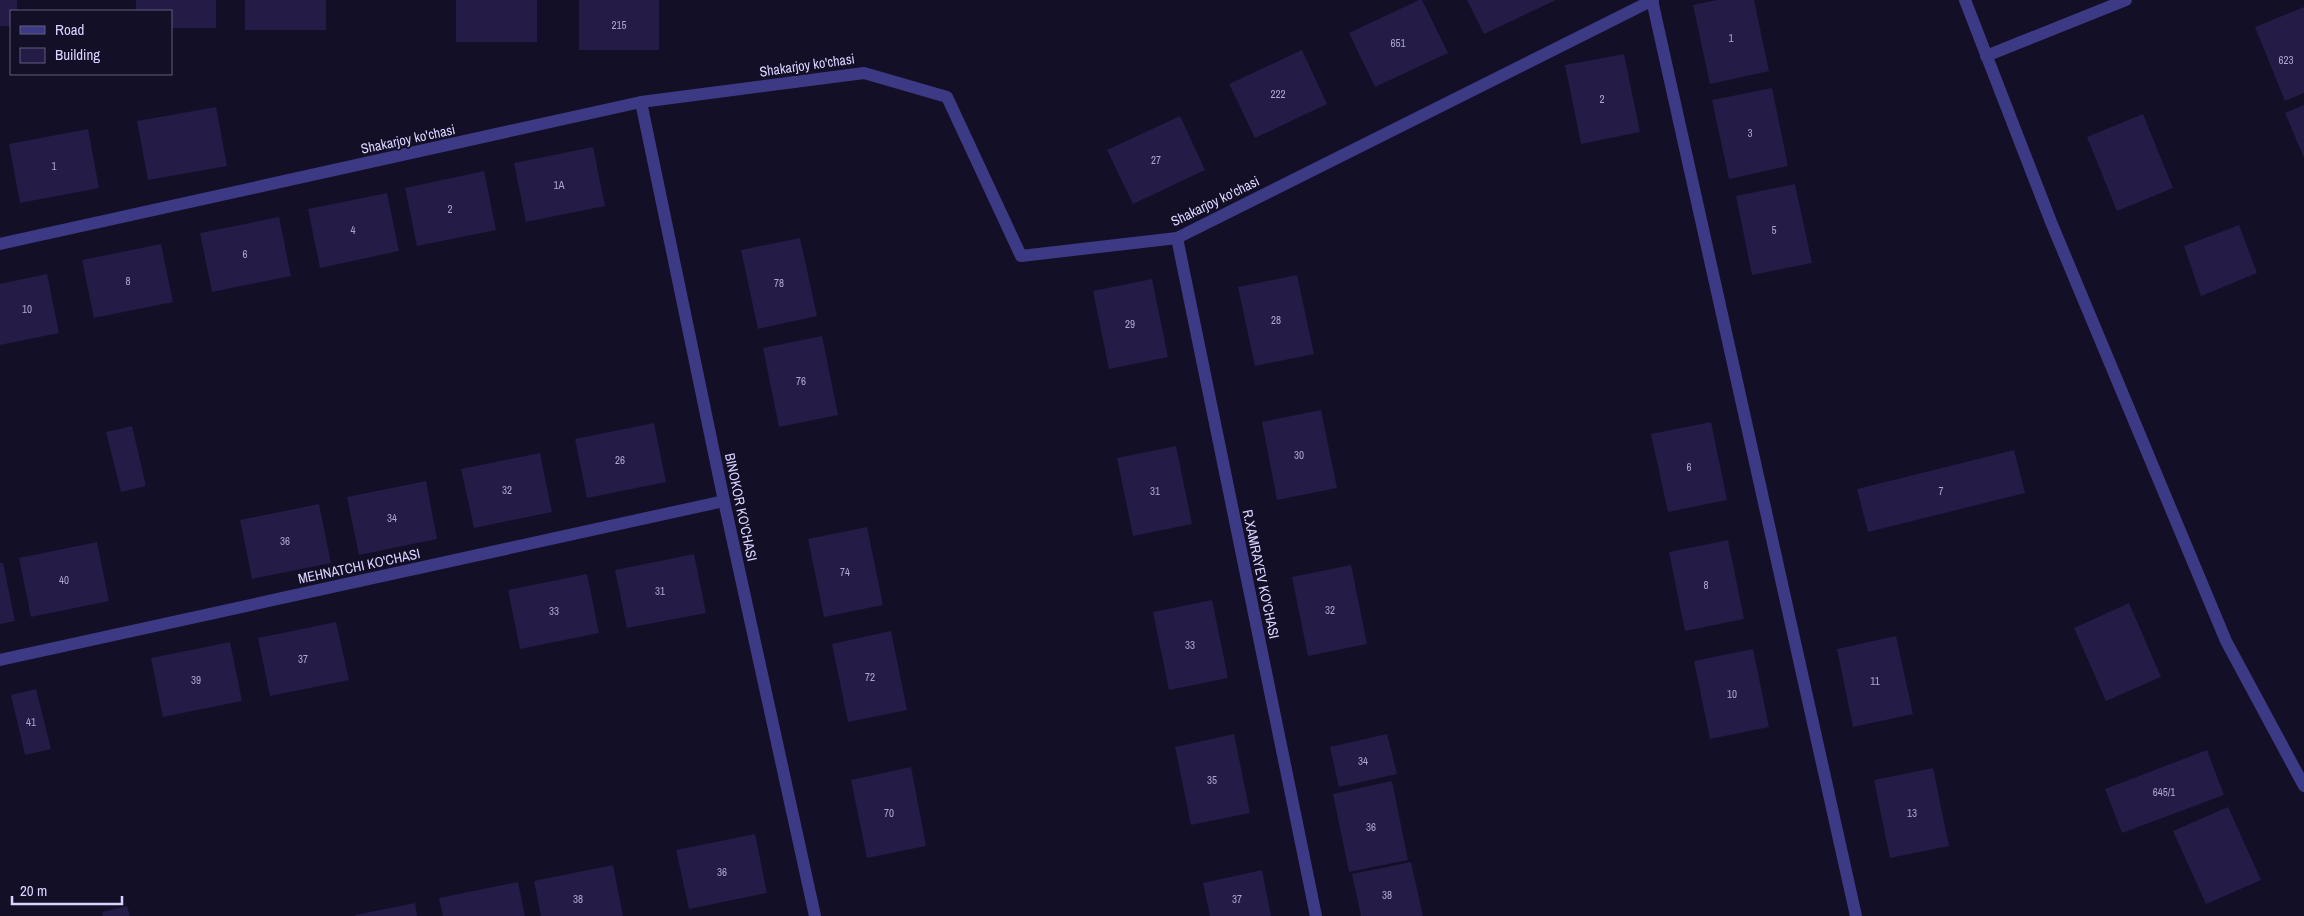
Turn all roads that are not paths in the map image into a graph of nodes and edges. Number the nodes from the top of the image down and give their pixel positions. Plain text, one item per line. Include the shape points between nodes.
1 (1652, 0) edge
2 (1965, 0) edge
3 (2126, 0) edge
4 (1986, 56) junction
5 (641, 102) junction
6 (1177, 238) junction
7 (0, 244) edge
8 (724, 501) junction
9 (0, 660) edge
10 (2304, 786) edge
11 (815, 916) edge
12 (1316, 916) edge
13 (1856, 916) edge

1 - 6 street, Shakarjoy ko'chasi
1 - 13 street
2 - 4 street
3 - 4 street
4 - 10 street via 2051,222 2226,641
5 - 6 street, Shakarjoy ko'chasi via 864,73 947,97 1021,256
5 - 7 street, Shakarjoy ko'chasi
5 - 8 street, BINOKOR KO'CHASI
6 - 12 street, R.XAMRAYEV KO'CHASI
8 - 9 street, MEHNATCHI KO'CHASI
8 - 11 street, BINOKOR KO'CHASI

